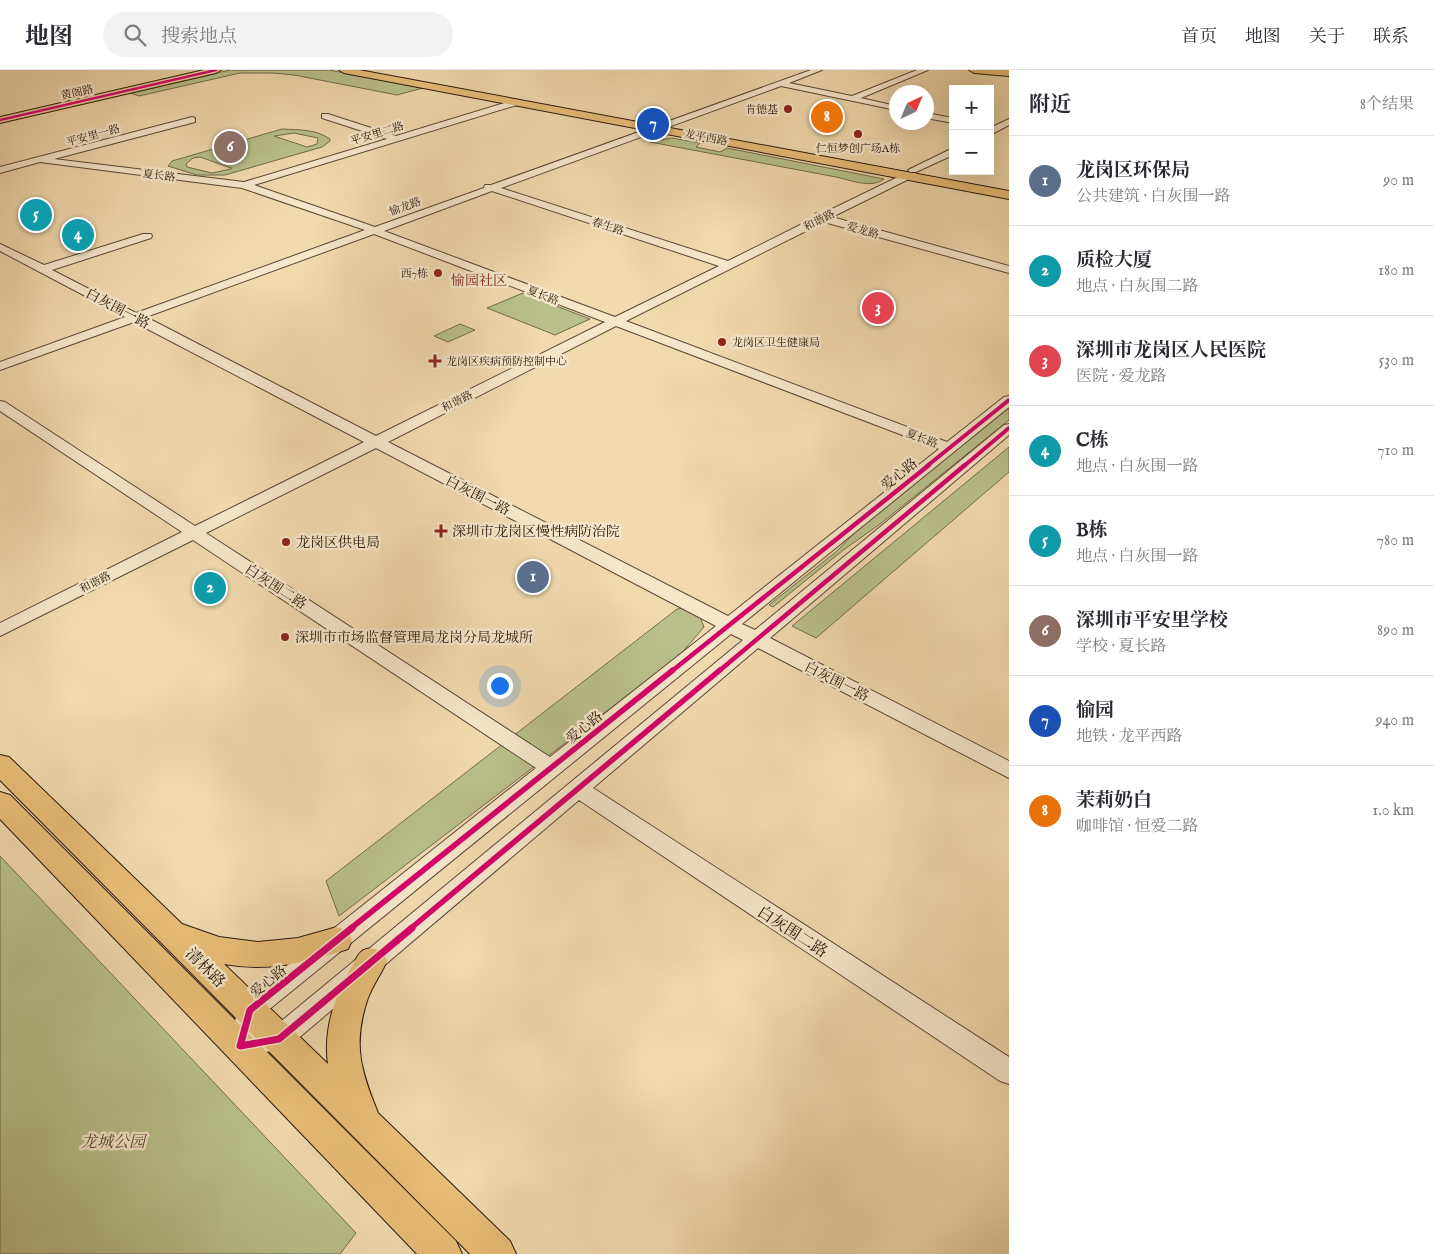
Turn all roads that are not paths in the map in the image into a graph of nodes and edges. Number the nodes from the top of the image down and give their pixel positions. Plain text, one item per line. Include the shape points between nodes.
1 (205, 70) edge
2 (216, 70) edge
3 (344, 70) edge
4 (363, 70) edge
5 (809, 70) edge
6 (818, 70) edge
7 (924, 70) edge
8 (974, 70) edge
9 (1008, 71) edge
10 (778, 83) junction
11 (496, 96) junction
12 (852, 99) junction
13 (517, 102) junction
14 (889, 107) edge
15 (325, 116) dead end
16 (934, 117) edge
17 (0, 118) edge
18 (686, 118) junction
19 (192, 120) dead end
20 (949, 120) edge
21 (622, 122) junction
22 (1009, 122) edge
23 (658, 124) junction
24 (994, 129) edge
25 (994, 130) edge
26 (703, 132) junction
27 (682, 133) junction
28 (1009, 133) edge
29 (636, 134) junction
30 (396, 139) junction
31 (949, 152) edge
32 (41, 160) junction
33 (0, 170) edge
34 (897, 173) junction
35 (914, 173) junction
36 (244, 185) junction
37 (489, 187) junction
38 (1009, 189) edge
39 (1009, 195) edge
40 (823, 216) junction
41 (371, 229) junction
42 (147, 236) dead end
43 (0, 240) edge
44 (0, 247) edge
45 (726, 264) junction
46 (48, 268) junction
47 (1009, 269) edge
48 (137, 314) junction
49 (612, 321) junction
50 (0, 360) edge
51 (0, 366) edge
52 (1009, 400) edge
53 (0, 405) edge
54 (1009, 428) edge
55 (376, 438) junction
56 (948, 448) junction
57 (191, 530) junction
58 (0, 620) edge
59 (733, 622) junction
60 (0, 630) edge
61 (760, 636) junction
62 (1009, 759) edge
63 (0, 764) edge
64 (552, 768) junction
65 (1009, 770) edge
66 (578, 790) junction
67 (0, 802) edge
68 (167, 928) junction
69 (336, 940) junction
70 (372, 961) junction
71 (250, 1010) junction
72 (279, 1039) junction
73 (240, 1046) junction
74 (1009, 1072) edge
75 (371, 1130) junction
76 (443, 1254) edge
77 (497, 1254) edge

1 - 17 main road, 黄阁路
2 - 17 main road, 黄阁路
3 - 11 main road, 龙平西路
4 - 11 main road, 龙平西路
5 - 10 street, 愉龙路
6 - 10 street, 愉龙路
7 - 12 street
8 - 9 main road
10 - 12 street
10 - 18 street, 愉龙路
10 - 23 street, 愉龙路
11 - 13 main road, 龙平西路
11 - 23 main road, 龙平西路
12 - 14 street
13 - 21 main road, 龙平西路
13 - 30 street, 平安里二路
15 - 30 street
16 - 20 street
18 - 23 street, 愉龙路
18 - 26 main road via 686,126
19 - 32 street, 平安里一路
21 - 23 main road, 龙平西路
21 - 29 main road via 635,127
22 - 24 street
23 - 26 main road, 龙平西路
23 - 27 main road, 龙平西路
23 - 29 street, 愉龙路
25 - 28 street
26 - 35 main road, 龙平西路
27 - 29 main road
27 - 34 main road, 龙平西路
29 - 37 street, 愉龙路
30 - 36 street, 平安里二路
31 - 35 street, 和谐路
32 - 33 street, 平安里一路
32 - 36 street, 夏长路
34 - 35 main road, 龙平西路
34 - 40 street, 和谐路 via 899,176
35 - 38 main road, 龙平西路
35 - 39 main road, 龙平西路
35 - 40 street, 和谐路
36 - 41 street, 夏长路
37 - 41 street, 愉龙路
37 - 45 street, 春生路
40 - 45 street, 和谐路
40 - 47 street, 爱龙路
41 - 48 street, 愉龙路
41 - 49 street, 夏长路
42 - 46 street
43 - 46 street, 白灰围一路
44 - 46 street, 白灰围一路
45 - 49 street, 和谐路
46 - 48 street, 白灰围一路
48 - 50 street, 愉龙路
48 - 51 street, 愉龙路
48 - 55 street, 白灰围一路
49 - 55 street, 和谐路
49 - 56 street, 夏长路
52 - 56 street, 爱心路
53 - 57 street, 白灰围二路
54 - 61 street
55 - 57 street, 和谐路
55 - 59 street, 白灰围一路
56 - 59 street, 爱心路
57 - 58 street, 和谐路
57 - 60 street, 和谐路
57 - 64 street, 白灰围二路
59 - 61 street, 白灰围一路
59 - 64 street, 爱心路
61 - 62 street, 白灰围一路
61 - 65 street, 白灰围一路
61 - 66 street
63 - 68 main road, 清林路
64 - 69 street, 爱心路
66 - 70 street
66 - 74 street, 白灰围二路
67 - 73 main road
68 - 69 main road via 199,945 229,954 252,956 312,949
68 - 71 main road, 清林路
69 - 71 street, 爱心路
70 - 72 street
70 - 75 main road via 351,1002 343,1030 342,1060 350,1093
71 - 72 main road, 清林路
71 - 73 street, 爱心路
72 - 73 street
72 - 75 main road, 清林路
73 - 76 main road
75 - 77 main road, 清林路

